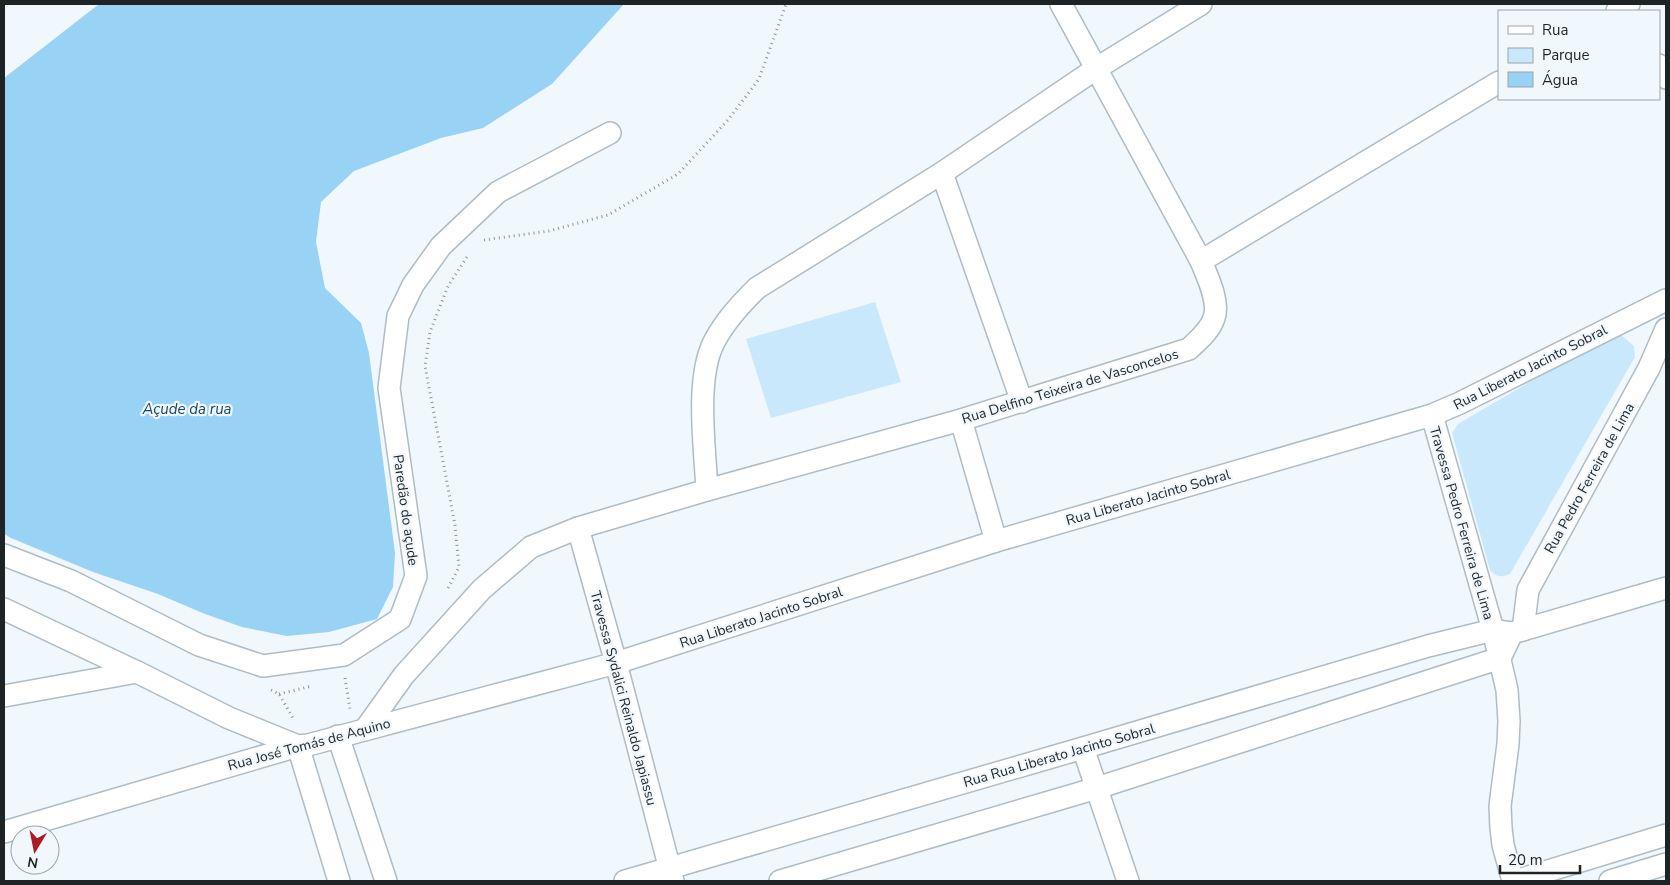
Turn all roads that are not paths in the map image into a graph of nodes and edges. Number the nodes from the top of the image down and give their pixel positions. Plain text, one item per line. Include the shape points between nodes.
1 (1061, 4) edge
2 (1201, 4) edge
3 (1660, 67) edge
4 (1096, 68) junction
5 (1666, 78) edge
6 (1498, 83) edge
7 (610, 133) dead end
8 (942, 173) junction
9 (1201, 261) junction
10 (1666, 300) edge
11 (1666, 329) edge
12 (1658, 366) edge
13 (1022, 402) junction
14 (1432, 415) junction
15 (961, 420) junction
16 (707, 490) junction
17 (578, 528) junction
18 (996, 541) junction
19 (4, 555) edge
20 (1666, 588) edge
21 (4, 609) edge
22 (1509, 631) junction
23 (1500, 658) junction
24 (616, 663) junction
25 (138, 672) junction
26 (4, 696) edge
27 (353, 732) junction
28 (298, 746) junction
29 (1083, 748) junction
30 (1097, 788) junction
31 (4, 832) edge
32 (1666, 835) edge
33 (1666, 864) edge
34 (671, 875) edge
35 (339, 881) edge
36 (386, 881) edge
37 (625, 881) edge
38 (780, 881) edge
39 (1128, 881) edge
40 (1514, 881) edge
41 (1610, 881) edge

1 - 4 street
2 - 4 street
3 - 5 street
4 - 8 street
4 - 9 street
6 - 9 street
7 - 19 street, Paredão do açude via 498,192 440,246 413,285 398,316 389,388 416,576 400,619 344,655 263,666 199,645 71,581
8 - 13 street
8 - 16 street via 757,288 733,312 713,343 705,374 703,409
9 - 13 street, Rua Delfino Teixeira de Vasconcelos via 1215,303 1215,318 1189,349
10 - 14 street, Rua Liberato Jacinto Sobral
11 - 12 street, Rua Pedro Ferreira de Lima
12 - 22 street, Rua Pedro Ferreira de Lima via 1528,590
13 - 15 street, Rua Delfino Teixeira de Vasconcelos
14 - 18 street, Rua Liberato Jacinto Sobral
14 - 22 street, Travessa Pedro Ferreira de Lima
15 - 16 street, Rua Delfino Teixeira de Vasconcelos
15 - 18 street
16 - 17 street, Rua Delfino Teixeira de Vasconcelos
17 - 24 street, Travessa Sydalici Reinaldo Japiassu
17 - 27 street, Rua Delfino Teixeira de Vasconcelos via 531,547 482,588
18 - 24 street, Rua Liberato Jacinto Sobral
20 - 22 street, Rua Rua Liberato Jacinto Sobral
21 - 25 street
22 - 23 street, Rua Pedro Ferreira de Lima
22 - 29 street, Rua Rua Liberato Jacinto Sobral via 1428,646
23 - 30 street
23 - 40 street via 1509,721 1500,806 1501,828
24 - 27 street, Rua José Tomás de Aquino
24 - 34 street, Travessa Sydalici Reinaldo Japiassu
25 - 26 street
25 - 28 street via 229,718
27 - 28 street, Rua José Tomás de Aquino
27 - 36 street
28 - 31 street, Rua José Tomás de Aquino
28 - 35 street
29 - 30 street
29 - 34 street, Rua Rua Liberato Jacinto Sobral
30 - 38 street
30 - 39 street
32 - 40 street
33 - 41 street
34 - 37 street, Rua Rua Liberato Jacinto Sobral

